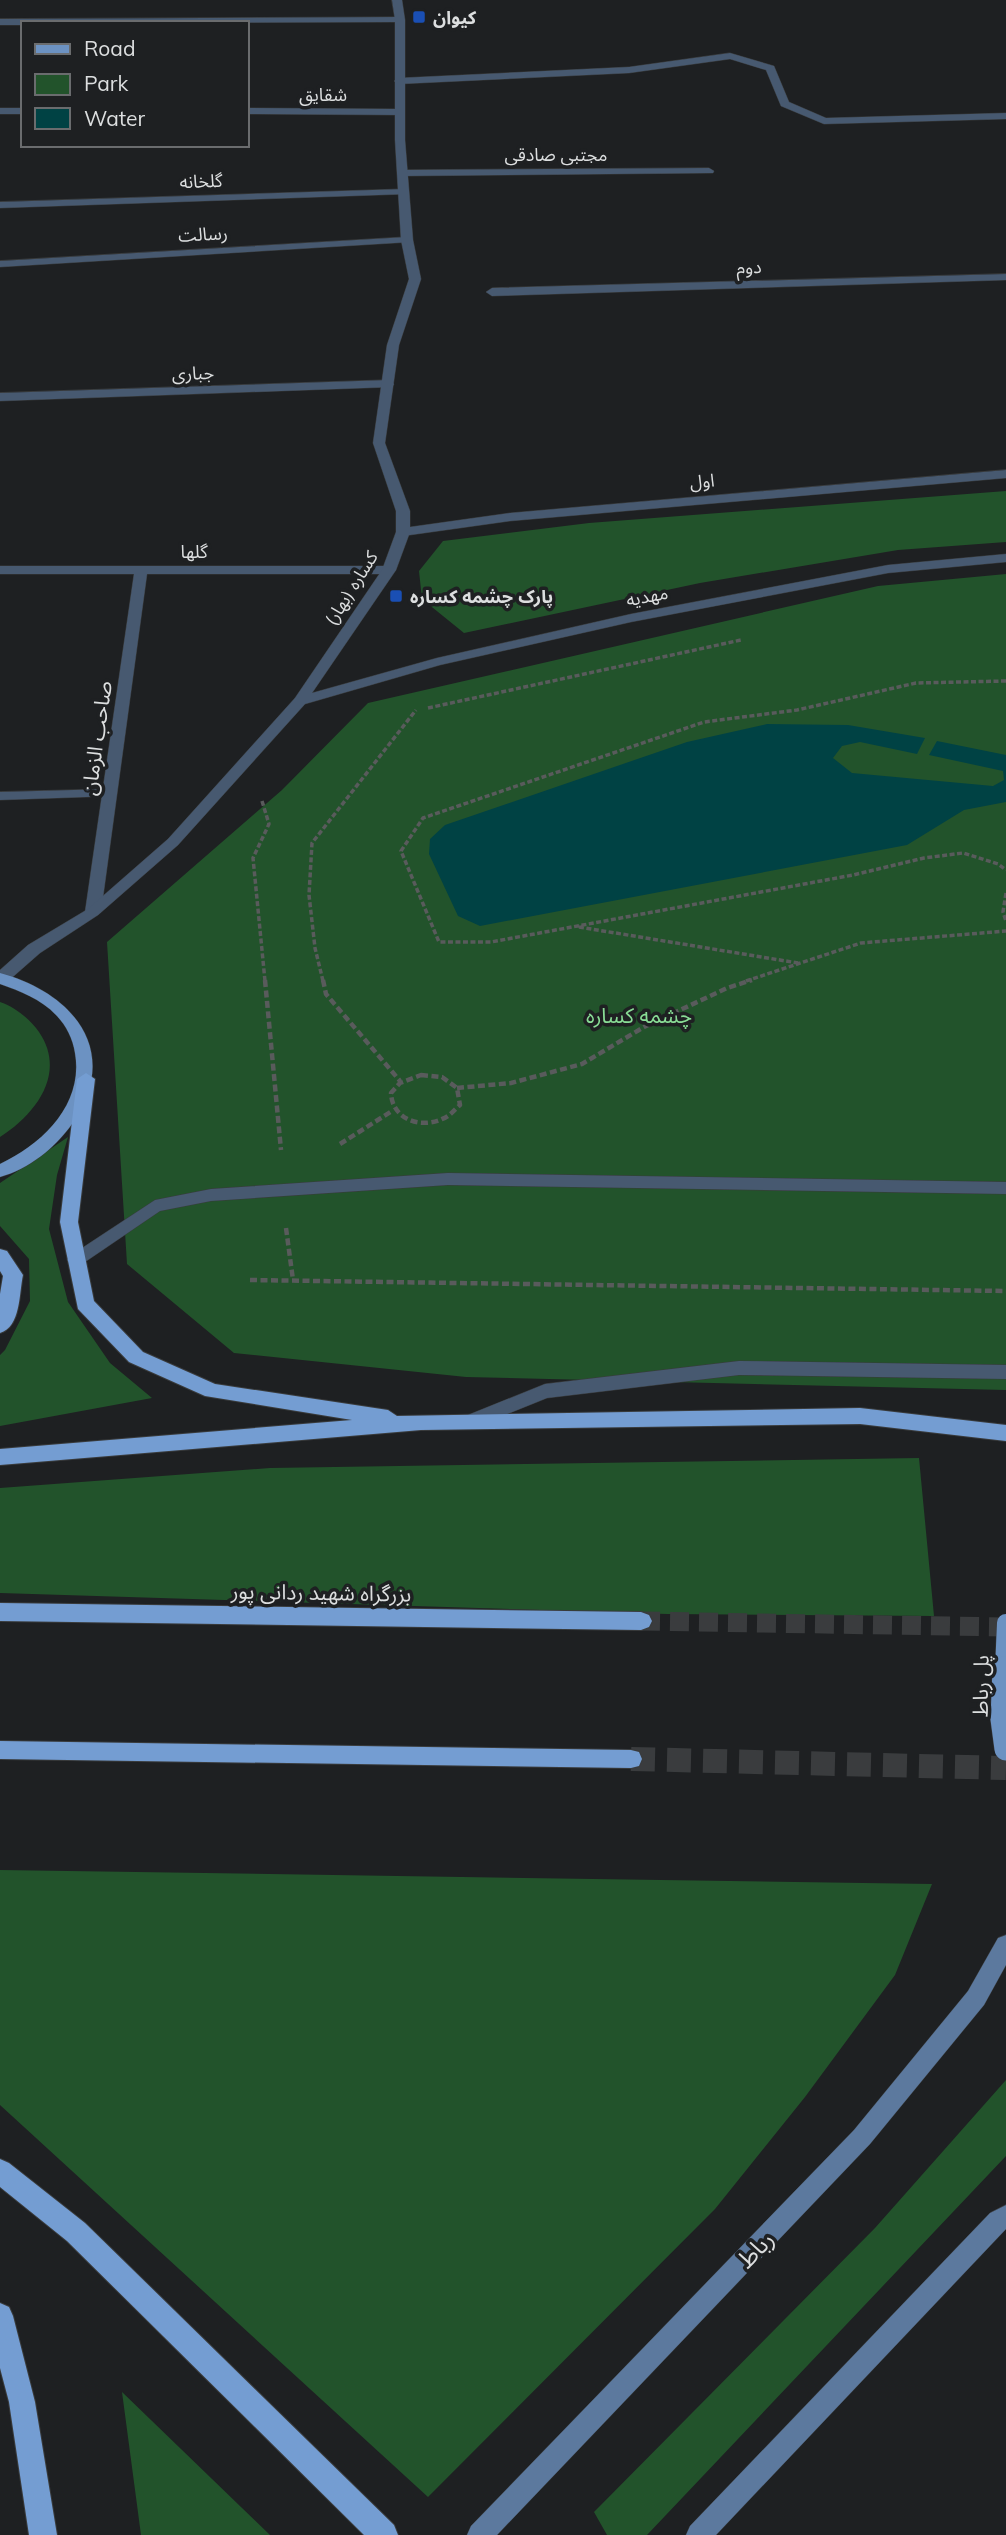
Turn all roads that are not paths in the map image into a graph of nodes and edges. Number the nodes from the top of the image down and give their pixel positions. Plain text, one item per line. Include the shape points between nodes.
1 (397, 0) edge
2 (400, 20) junction
3 (200, 21) edge
4 (0, 22) edge
5 (21, 22) edge
6 (399, 81) junction
7 (0, 111) edge
8 (21, 111) edge
9 (248, 111) edge
10 (400, 111) junction
11 (1006, 116) edge
12 (709, 170) dead end
13 (402, 173) junction
14 (404, 192) junction
15 (0, 205) edge
16 (407, 240) junction
17 (0, 264) edge
18 (1006, 277) edge
19 (492, 292) dead end
20 (388, 384) junction
21 (0, 397) edge
22 (1006, 474) edge
23 (403, 532) junction
24 (1006, 558) edge
25 (141, 569) junction
26 (0, 570) edge
27 (389, 570) junction
28 (300, 701) junction
29 (110, 793) junction
30 (0, 796) edge
31 (93, 912) junction
32 (0, 978) edge
33 (86, 1079) junction
34 (0, 1171) edge
35 (1006, 1188) edge
36 (0, 1256) edge
37 (76, 1260) junction
38 (0, 1326) edge
39 (1006, 1372) edge
40 (421, 1422) junction
41 (470, 1422) junction
42 (1006, 1433) edge
43 (0, 1457) edge
44 (0, 1612) edge
45 (640, 1621) tunnel mouth
46 (1006, 1623) edge
47 (1006, 1749) edge
48 (0, 1750) edge
49 (631, 1759) tunnel mouth
50 (1006, 1945) edge
51 (0, 2171) edge
52 (1006, 2216) edge
53 (0, 2316) edge
54 (43, 2535) edge
55 (384, 2535) edge
56 (481, 2535) edge
57 (699, 2535) edge

1 - 2 street, کساره (بهار)
2 - 3 street
2 - 6 street, کساره (بهار)
4 - 5 street
6 - 10 street, کساره (بهار)
6 - 11 street via 629,70 730,56 770,68 785,104 824,121
7 - 8 street
9 - 10 street, شقایق
10 - 13 street, کساره (بهار)
12 - 13 street, مجتبی صادقی
13 - 14 street, کساره (بهار)
14 - 15 street, گلخانه
14 - 16 street, کساره (بهار)
16 - 17 street, رسالت
16 - 20 street, کساره (بهار) via 415,279 393,345
18 - 19 street, دوم
20 - 21 street, جباری
20 - 23 street, کساره (بهار) via 379,443 403,511
22 - 23 street, اول via 524,515
23 - 27 street, کساره (بهار)
24 - 28 street, مهدیه via 888,569 631,618 437,662
25 - 26 street, گلها
25 - 27 street, گلها
25 - 29 street, صاحب الزمان
27 - 28 street, کساره (بهار)
28 - 31 street, کساره (بهار) via 173,842
29 - 30 street
29 - 31 street, صاحب الزمان
31 - 32 street, کساره (بهار) via 34,949
32 - 33 main road via 40,994 68,1018 85,1047
33 - 34 main road via 74,1112 47,1143
33 - 37 highway via 69,1222
35 - 37 street via 448,1180 211,1195 155,1206
36 - 38 highway via 13,1275
37 - 40 highway via 85,1304 136,1357 212,1391
39 - 41 street via 739,1368 545,1391
40 - 41 highway
40 - 43 highway
41 - 42 highway via 860,1416
44 - 45 highway, بزرگراه شهید ردانی پور
46 - 47 main road, پل رباط, bridge via 1002,1719
48 - 49 highway
50 - 56 main road, رباط via 976,1998 862,2137
51 - 55 highway via 76,2232
52 - 57 main road
53 - 54 highway via 22,2402

